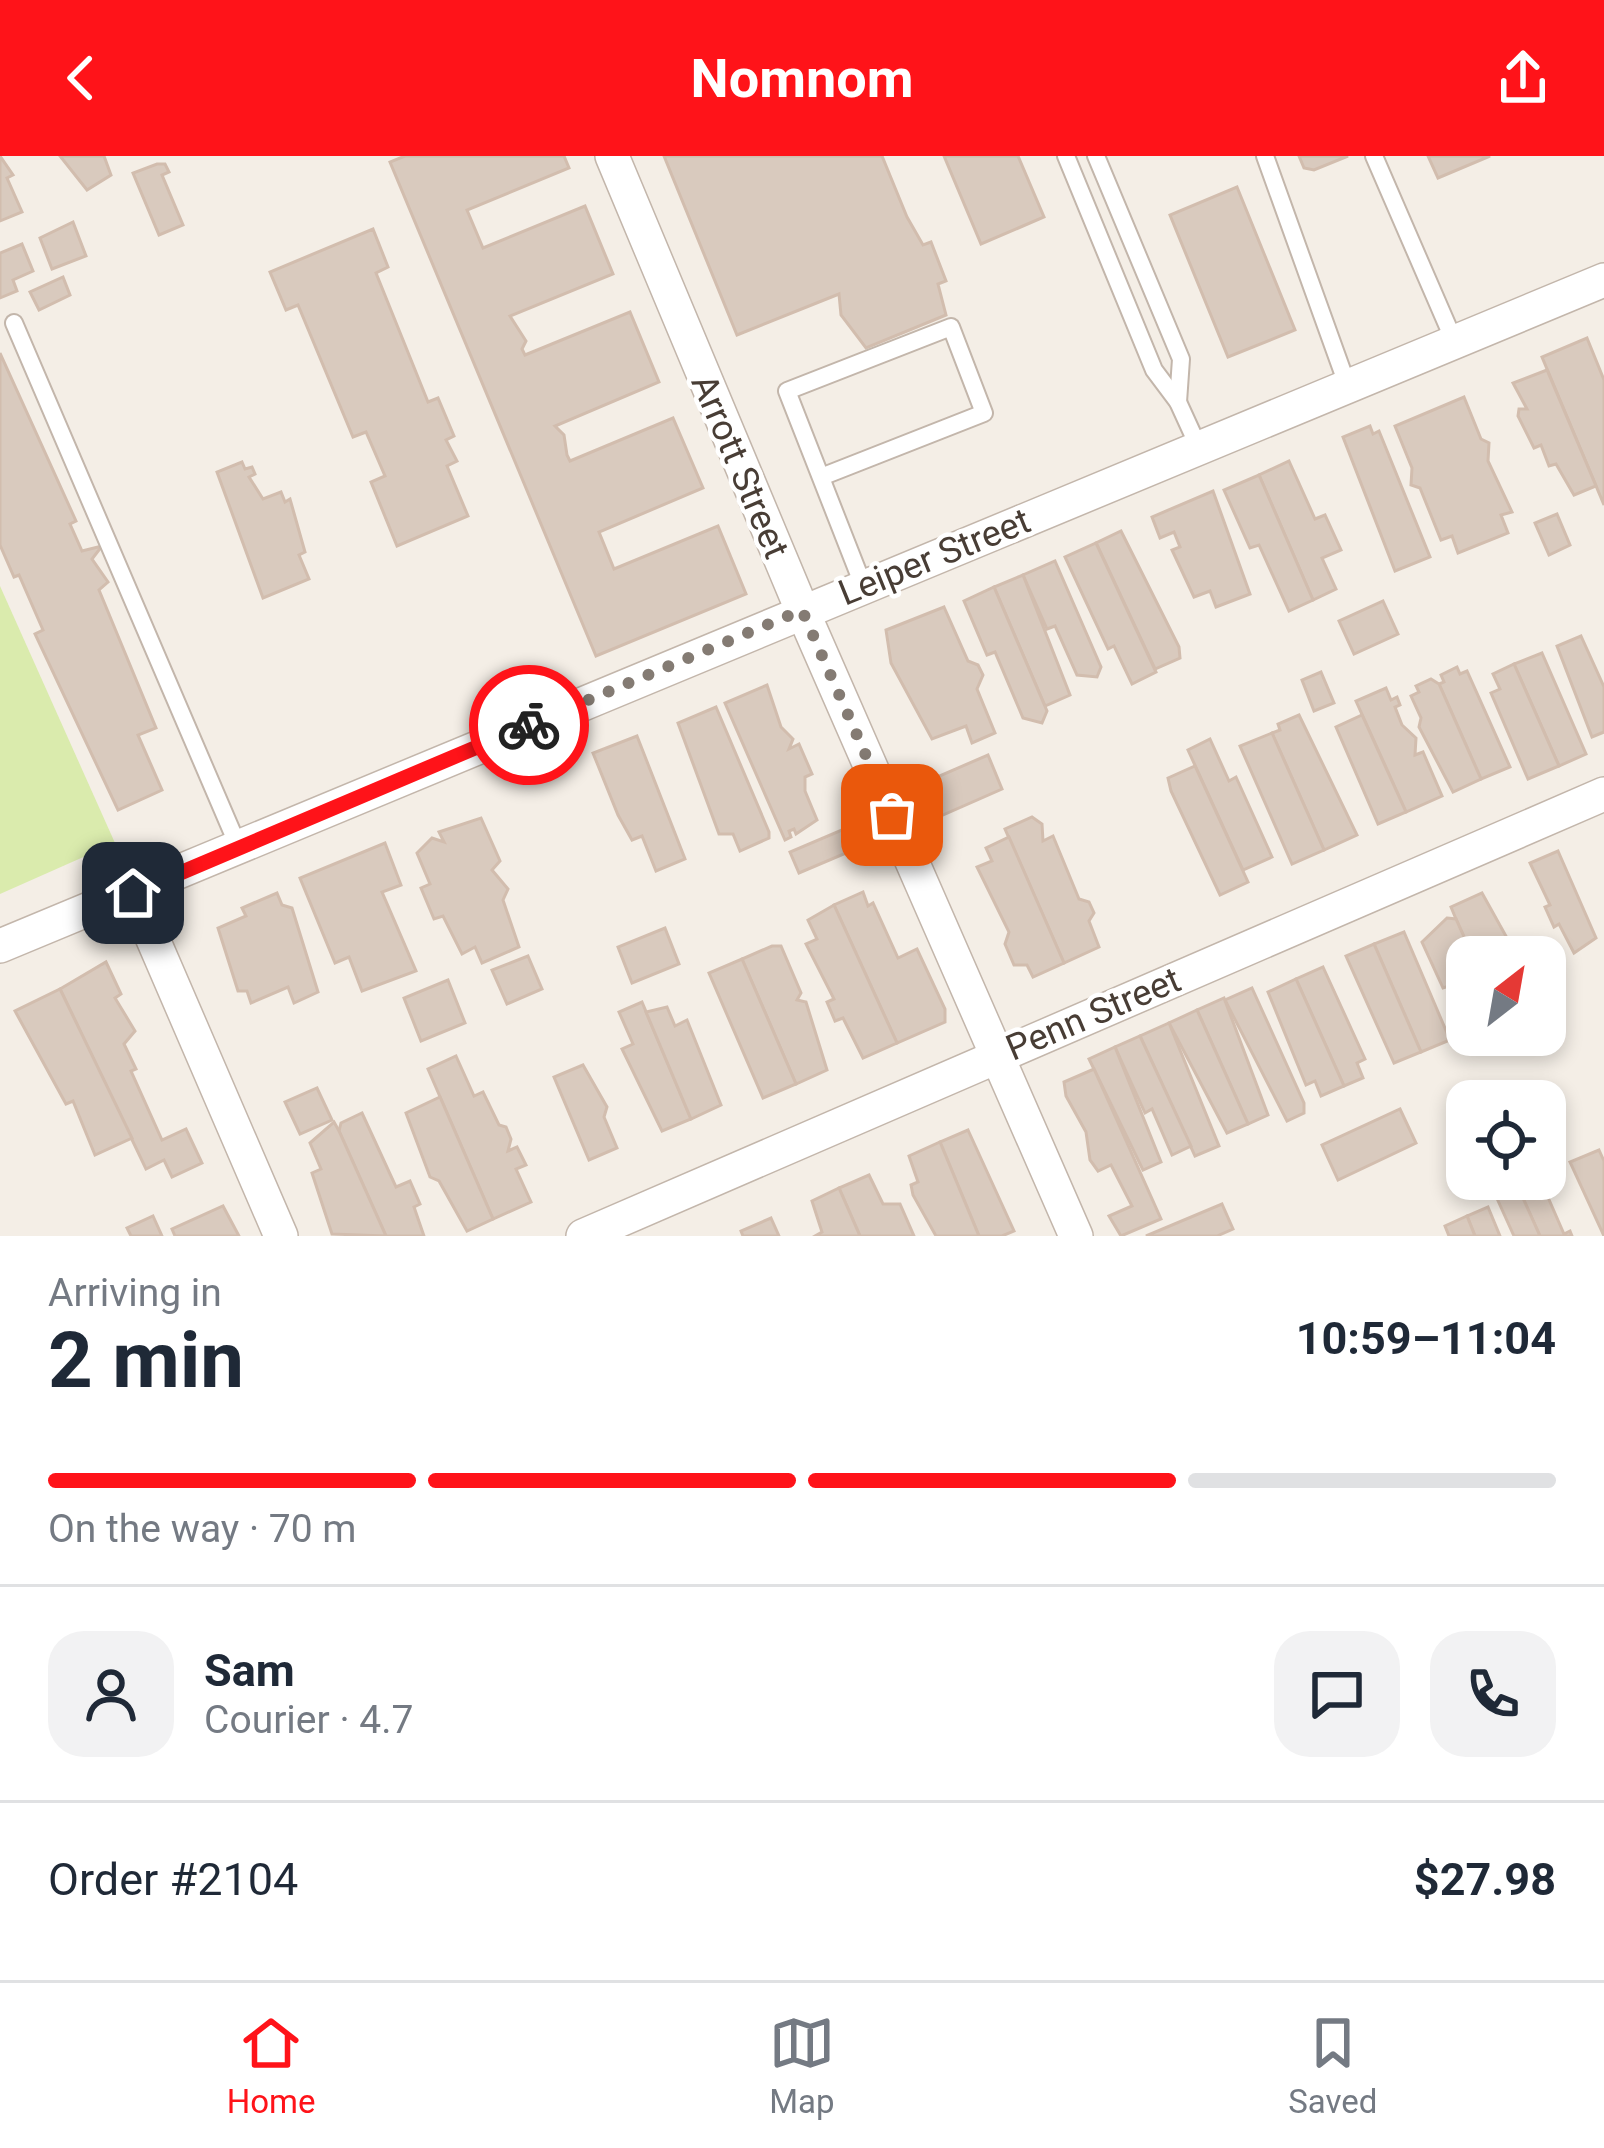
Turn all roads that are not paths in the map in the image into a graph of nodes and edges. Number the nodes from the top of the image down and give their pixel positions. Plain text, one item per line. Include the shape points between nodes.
1 (612, 156) edge
2 (1066, 156) edge
3 (1096, 156) edge
4 (1265, 156) edge
5 (1374, 156) edge
6 (1604, 280) edge
7 (14, 323) dead end
8 (1456, 344) junction
9 (1348, 388) junction
10 (1178, 402) junction
11 (1199, 448) junction
12 (820, 477) junction
13 (863, 585) junction
14 (802, 610) junction
15 (1604, 794) edge
16 (239, 848) junction
17 (133, 893) junction
18 (0, 946) edge
19 (997, 1054) junction
20 (281, 1236) edge
21 (583, 1236) edge
22 (1076, 1236) edge

1 - 14 street, Arrott Street
2 - 10 lane via 1154,370
3 - 10 lane via 1180,359
4 - 9 lane
5 - 8 lane
6 - 8 street, Leiper Street
7 - 16 lane
8 - 9 street, Leiper Street
9 - 11 street, Leiper Street
10 - 11 lane
11 - 13 street, Leiper Street
12 - 12 lane via 787,391 950,327 985,413
12 - 13 lane
13 - 14 street, Leiper Street
14 - 16 street, Leiper Street
14 - 19 street, Arrott Street
15 - 19 street, Penn Street
16 - 17 street, Leiper Street
17 - 18 street, Leiper Street
17 - 20 street
19 - 21 street, Penn Street
19 - 22 street, Arrott Street

